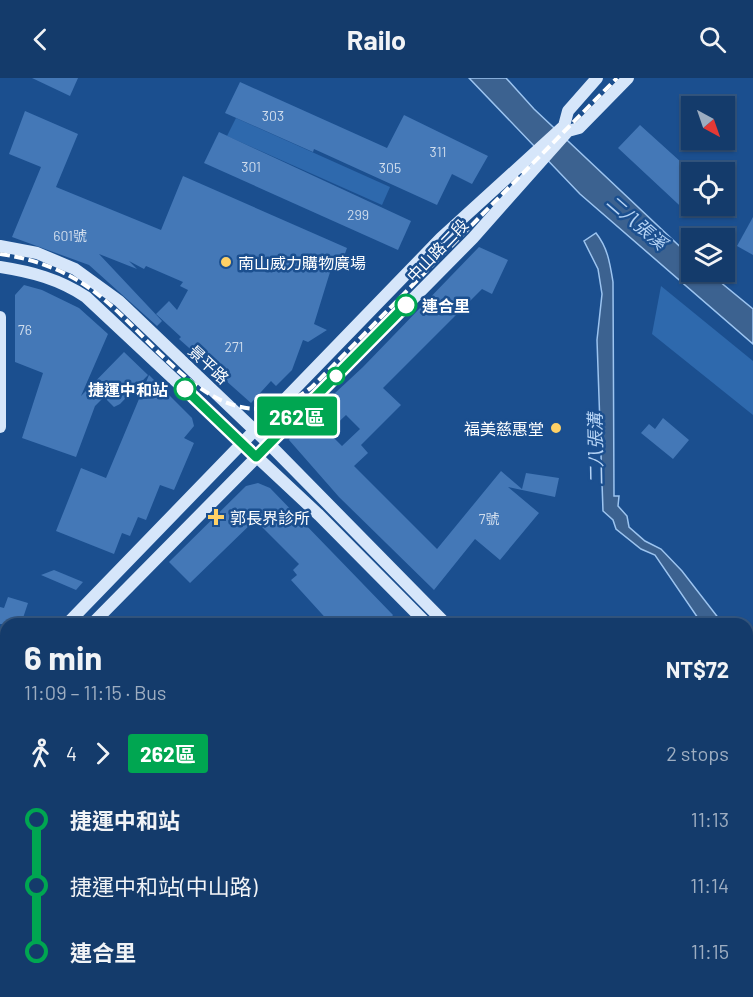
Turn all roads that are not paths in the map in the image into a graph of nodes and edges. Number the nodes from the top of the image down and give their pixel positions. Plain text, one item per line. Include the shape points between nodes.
1 (597, 78) edge
2 (628, 78) edge
3 (566, 129) junction
4 (533, 162) junction
5 (0, 246) edge
6 (0, 267) edge
7 (0, 316) edge
8 (0, 427) edge
9 (255, 430) junction
10 (242, 444) junction
11 (269, 444) junction
12 (256, 457) junction
13 (73, 618) edge
14 (98, 618) edge
15 (421, 618) edge
16 (440, 618) edge

1 - 3 main road, 中山路二段 via 568,111
2 - 3 main road, 中山路二段 via 579,128
3 - 4 main road, 中山路二段
4 - 9 main road, 中山路二段 via 441,238
4 - 11 main road, 中山路二段 via 519,188 473,238
5 - 9 main road, 景平路 via 37,254 96,282
6 - 10 main road via 32,272 66,284 86,297
7 - 8 main road
9 - 10 main road, 中山路二段
9 - 11 main road, 景平路
10 - 12 main road
10 - 13 main road, 中山路二段
11 - 12 main road, 中山路二段
11 - 16 main road, 景平路
12 - 14 main road, 中山路二段
12 - 15 main road

